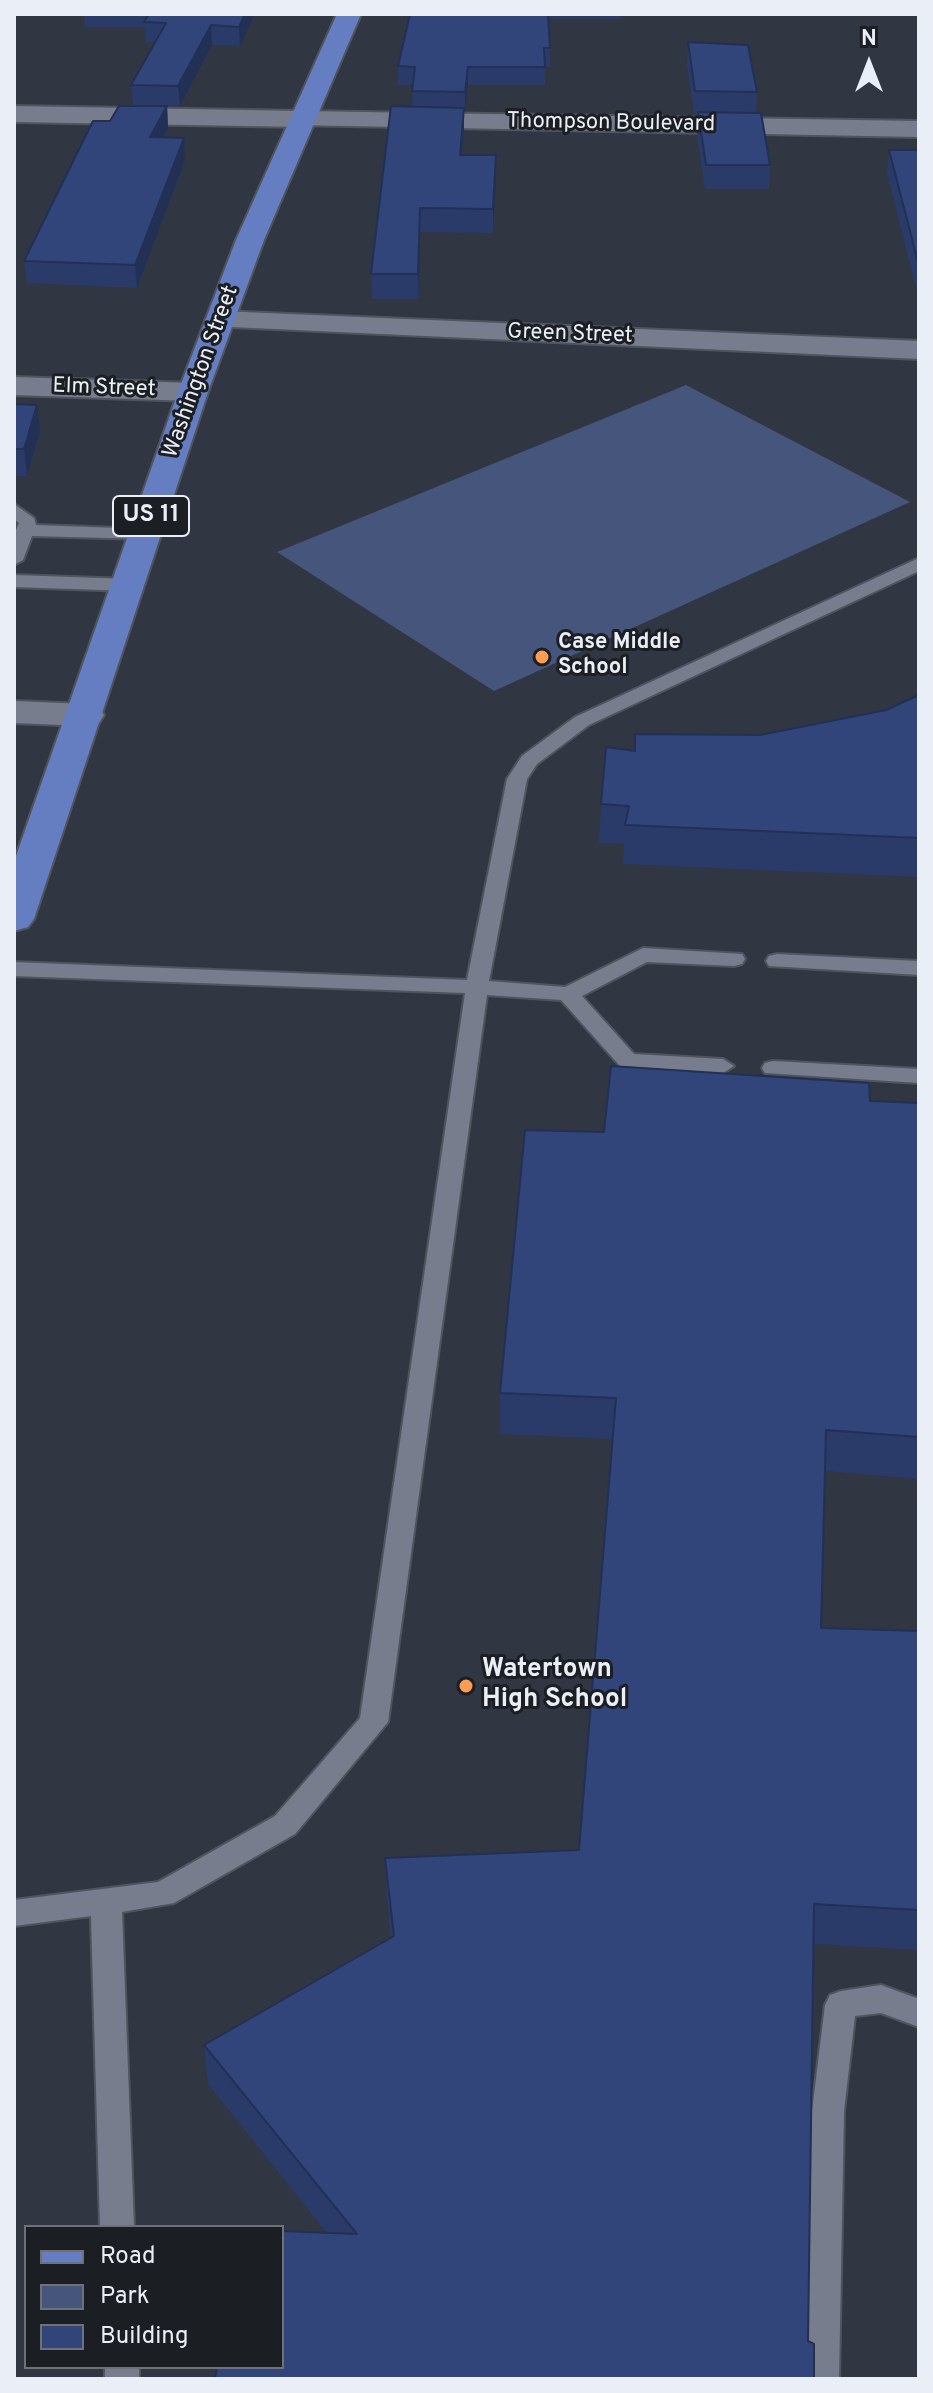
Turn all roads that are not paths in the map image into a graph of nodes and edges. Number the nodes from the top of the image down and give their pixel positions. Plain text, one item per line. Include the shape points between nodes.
1 (349, 14) edge
2 (14, 114) edge
3 (303, 119) junction
4 (919, 129) edge
5 (220, 320) junction
6 (919, 350) edge
7 (14, 386) edge
8 (193, 392) junction
9 (14, 509) edge
10 (25, 530) junction
11 (145, 534) junction
12 (14, 560) edge
13 (919, 564) edge
14 (14, 581) edge
15 (129, 585) junction
16 (14, 712) edge
17 (86, 715) junction
18 (14, 919) edge
19 (734, 959) dead end
20 (777, 961) dead end
21 (919, 968) edge
22 (14, 969) edge
23 (477, 987) junction
24 (568, 994) junction
25 (723, 1066) dead end
26 (773, 1068) dead end
27 (919, 1076) edge
28 (106, 1900) junction
29 (14, 1913) edge
30 (919, 2013) edge
31 (117, 2225) edge
32 (822, 2379) edge

1 - 3 main road, Washington Street / US 11
2 - 3 street, Thompson Boulevard
3 - 4 street, Thompson Boulevard
3 - 5 main road, Washington Street / US 11
5 - 6 street, Green Street
5 - 8 main road, Washington Street / US 11
7 - 8 street, Elm Street
8 - 11 main road, Washington Street / US 11
9 - 10 lane via 28,522
10 - 11 lane
10 - 12 lane
11 - 15 main road, Washington Street / US 11
13 - 23 lane via 582,721 529,760 517,779
14 - 15 lane
15 - 17 main road, Washington Street / US 11
16 - 17 street
17 - 18 main road, Washington Street / US 11
19 - 24 lane via 643,955
20 - 21 lane
22 - 23 lane
23 - 24 lane
23 - 28 lane via 374,1722 285,1825 163,1894
24 - 25 lane via 628,1061
26 - 27 lane
28 - 29 lane
28 - 31 lane
30 - 32 lane via 881,1999 841,2005 828,2111

